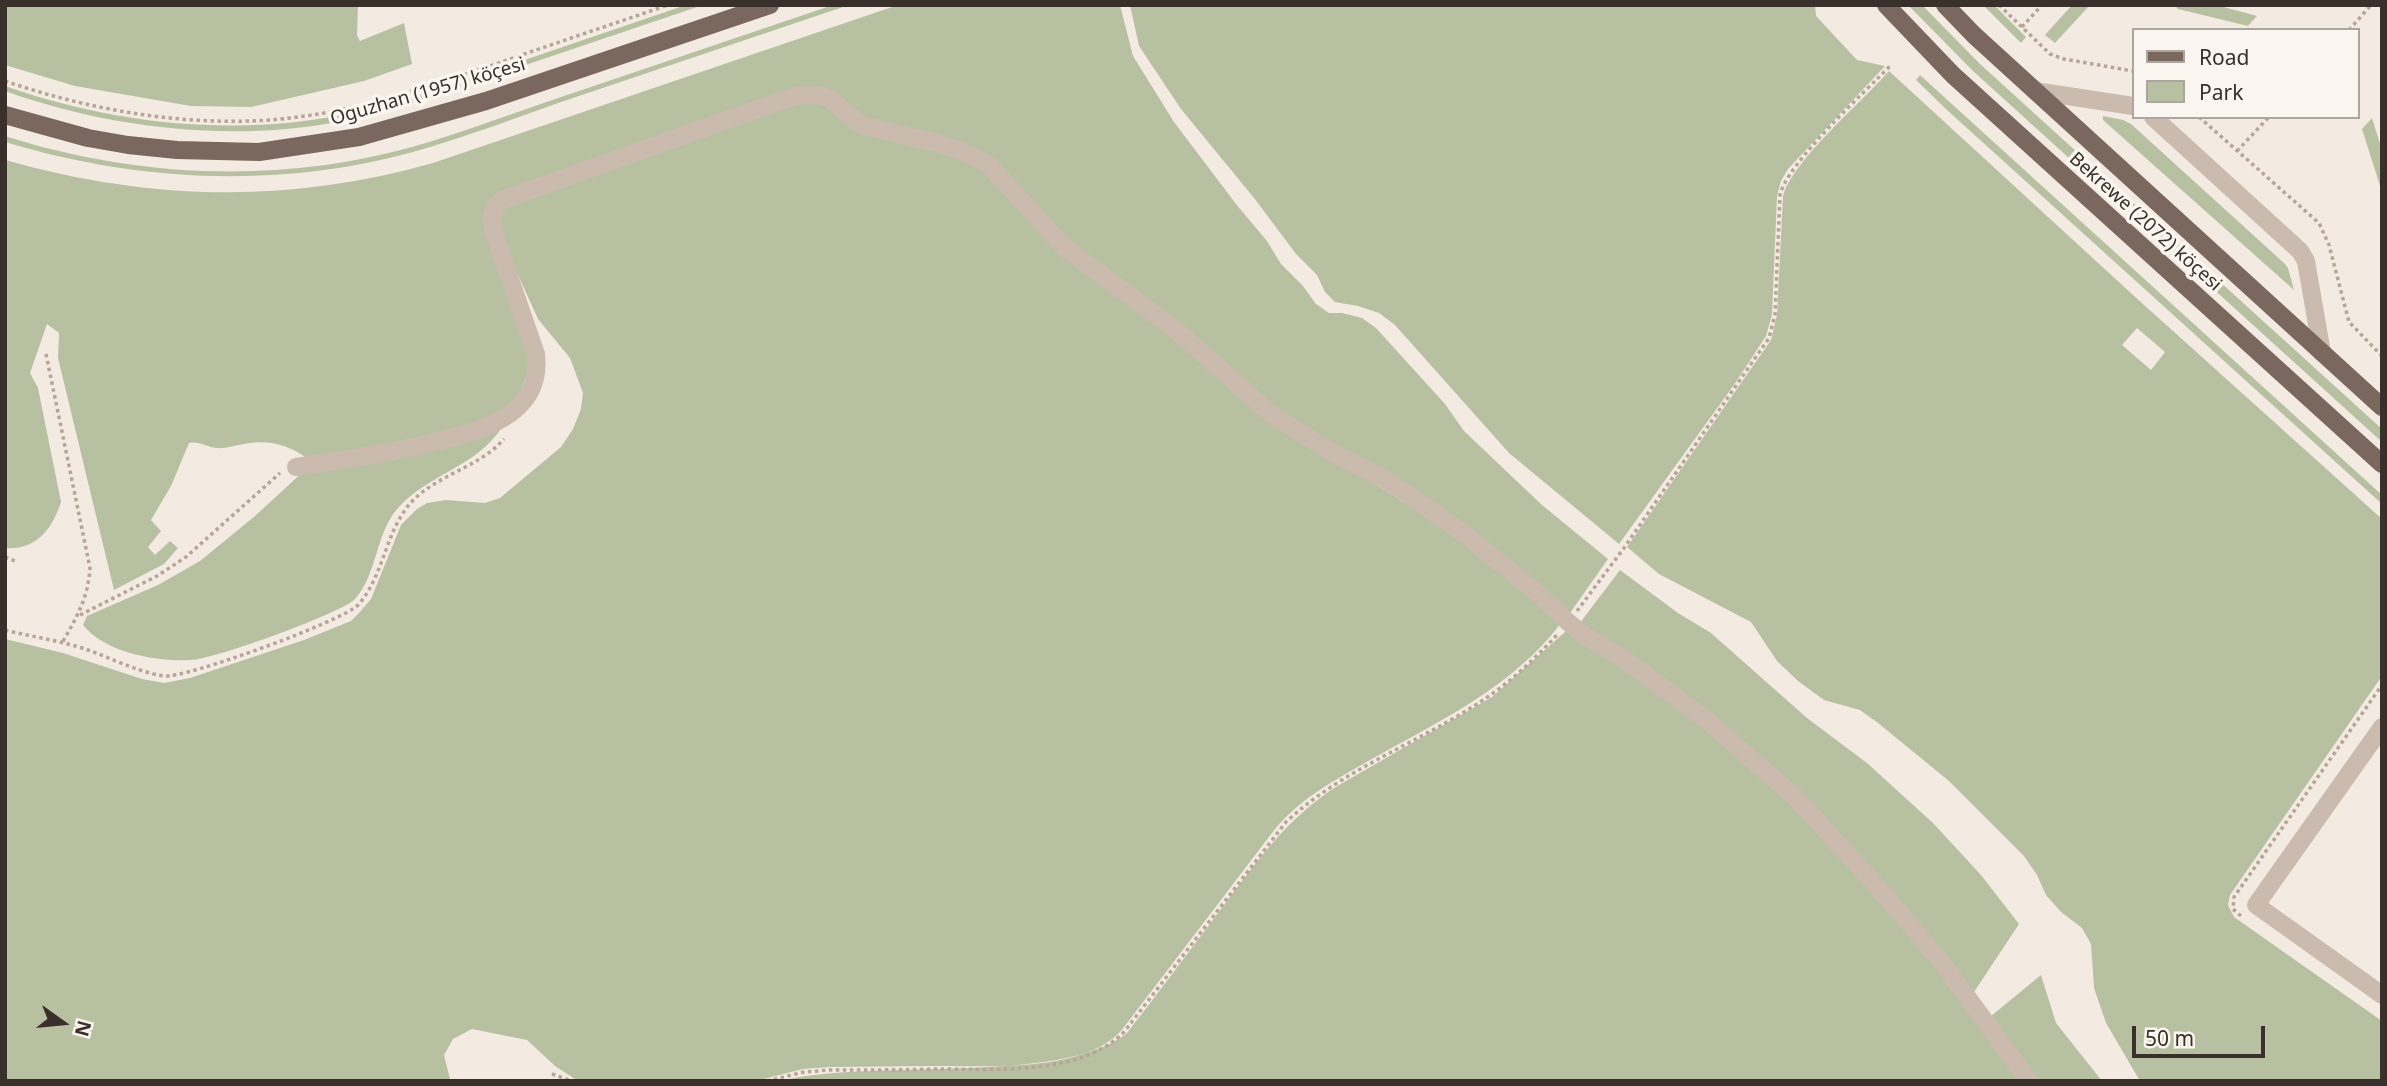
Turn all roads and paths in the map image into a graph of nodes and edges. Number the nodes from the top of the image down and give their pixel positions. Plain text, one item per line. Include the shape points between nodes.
1 (668, 5) edge
2 (770, 5) edge
3 (1886, 5) edge
4 (1945, 5) edge
5 (1999, 5) edge
6 (2042, 5) edge
7 (2371, 5) edge
8 (2021, 28) junction
9 (2351, 28) edge
10 (1891, 65) dead end
11 (2132, 71) edge
12 (5, 81) edge
13 (2035, 91) junction
14 (2132, 106) edge
15 (5, 115) edge
16 (2154, 119) edge
17 (2201, 119) edge
18 (2267, 119) edge
19 (2238, 151) junction
20 (46, 354) dead end
21 (2322, 354) junction
22 (2382, 356) edge
23 (2382, 407) edge
24 (510, 432) dead end
25 (2382, 464) edge
26 (296, 467) joint
27 (5, 557) edge
28 (18, 562) dead end
29 (78, 615) junction
30 (1568, 622) junction
31 (5, 630) edge
32 (62, 643) junction
33 (2382, 727) edge
34 (2382, 995) edge
35 (552, 1074) dead end
36 (572, 1081) edge
37 (767, 1081) edge
38 (2029, 1081) edge

1 - 12 path via 435,84 355,107 298,117 217,120 134,113 54,97
2 - 15 main road, Oguzhan (1957) köçesi via 485,101 359,137 259,152 128,145
3 - 25 main road, Bekrewe (2072) köçesi via 1963,85
4 - 13 main road, Bekrewe (2072) köçesi
5 - 8 path
6 - 8 path
7 - 9 path
8 - 11 path via 2050,54
10 - 30 path via 1784,180 1769,338
13 - 14 street
13 - 21 main road, Bekrewe (2072) köçesi
16 - 21 street via 2300,251 2306,261
17 - 19 path
18 - 19 path
19 - 22 path via 2319,223 2349,322
20 - 29 path via 90,568 89,589
21 - 23 main road, Bekrewe (2072) köçesi
24 - 32 path via 497,447 410,504 393,529 366,594 350,612 306,632 166,677
26 - 29 path via 269,481 186,557
26 - 30 street via 464,435 499,421 527,398 538,369 492,226 493,210 502,200 786,99 819,95 861,125 949,147 988,164 1063,247 1177,331 1271,414 1379,476 1452,525
27 - 28 path
29 - 32 path
30 - 37 path via 1490,696 1297,811 1108,1047 1024,1068 830,1070
30 - 38 street via 1709,722 1796,798 1940,960
31 - 32 path
33 - 34 street via 2256,905
35 - 36 path

